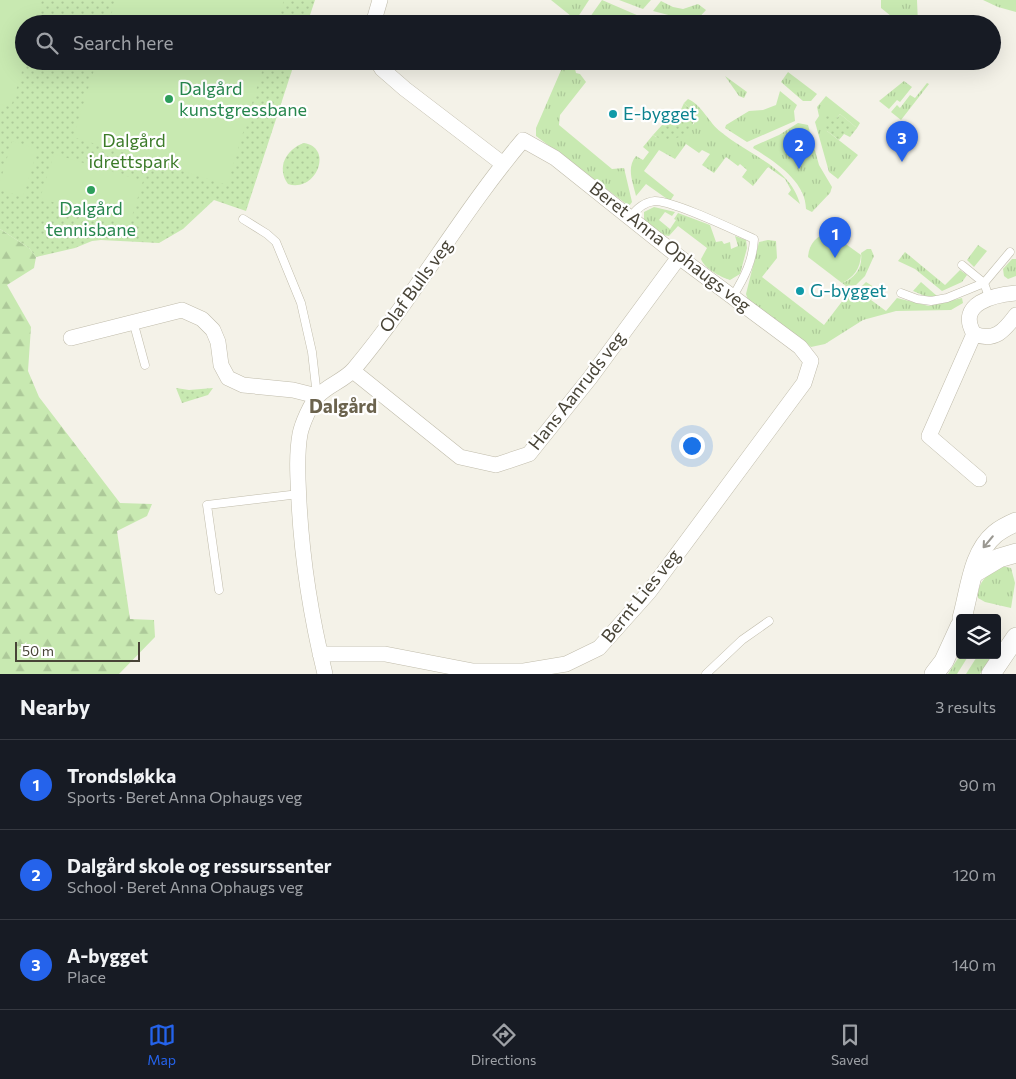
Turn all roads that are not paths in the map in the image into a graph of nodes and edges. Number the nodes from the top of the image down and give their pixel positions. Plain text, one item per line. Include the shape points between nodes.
1 (380, 0) edge
2 (376, 15) edge
3 (383, 70) edge
4 (523, 140) joint
5 (503, 164) junction
6 (630, 218) junction
7 (243, 219) dead end
8 (1010, 252) dead end
9 (680, 257) junction
10 (962, 265) dead end
11 (986, 290) junction
12 (901, 293) dead end
13 (1016, 293) edge
14 (733, 296) junction
15 (1016, 315) edge
16 (133, 321) junction
17 (974, 334) junction
18 (71, 338) dead end
19 (811, 361) joint
20 (145, 364) dead end
21 (353, 371) junction
22 (317, 396) junction
23 (979, 479) dead end
24 (298, 494) junction
25 (1016, 522) edge
26 (1016, 553) edge
27 (974, 573) junction
28 (219, 590) dead end
29 (963, 614) edge
30 (769, 621) dead end
31 (956, 635) edge
32 (1016, 637) edge
33 (320, 654) junction
34 (325, 674) edge
35 (706, 674) edge
36 (934, 674) edge
37 (991, 674) edge

1 - 2 street
3 - 5 street
4 - 5 street, Olaf Bulls veg
4 - 6 street, Beret Anna Ophaugs veg via 555,158
5 - 21 street, Olaf Bulls veg
6 - 9 street, Beret Anna Ophaugs veg
6 - 14 lane via 636,209 647,203 662,202 754,239 745,276
7 - 22 lane via 276,242 301,304 312,352
8 - 11 lane
9 - 14 street, Beret Anna Ophaugs veg
9 - 21 street, Hans Aanruds veg via 529,454 496,465 460,457
10 - 11 lane
11 - 12 lane via 931,301
11 - 13 street
11 - 17 street via 969,318
14 - 19 street, Beret Anna Ophaugs veg via 800,347
15 - 17 street via 1003,332 995,336 984,338
16 - 18 street
16 - 20 lane
16 - 22 street via 173,310 191,312 213,330 221,364 228,378 243,385
17 - 23 street via 929,436
19 - 33 street, Bernt Lies veg via 804,383 649,592 599,648 566,664 524,671 474,672 385,654
21 - 22 street, Olaf Bulls veg
22 - 24 street, Olaf Bulls veg via 300,432
24 - 28 lane via 207,505
24 - 33 street, Olaf Bulls veg via 302,548
25 -> 27 street via 996,533 984,546
26 - 27 street via 999,558
27 - 29 street
30 - 35 lane via 742,640
31 - 36 street via 944,662
32 - 37 street
33 - 34 street, Olaf Bulls veg

